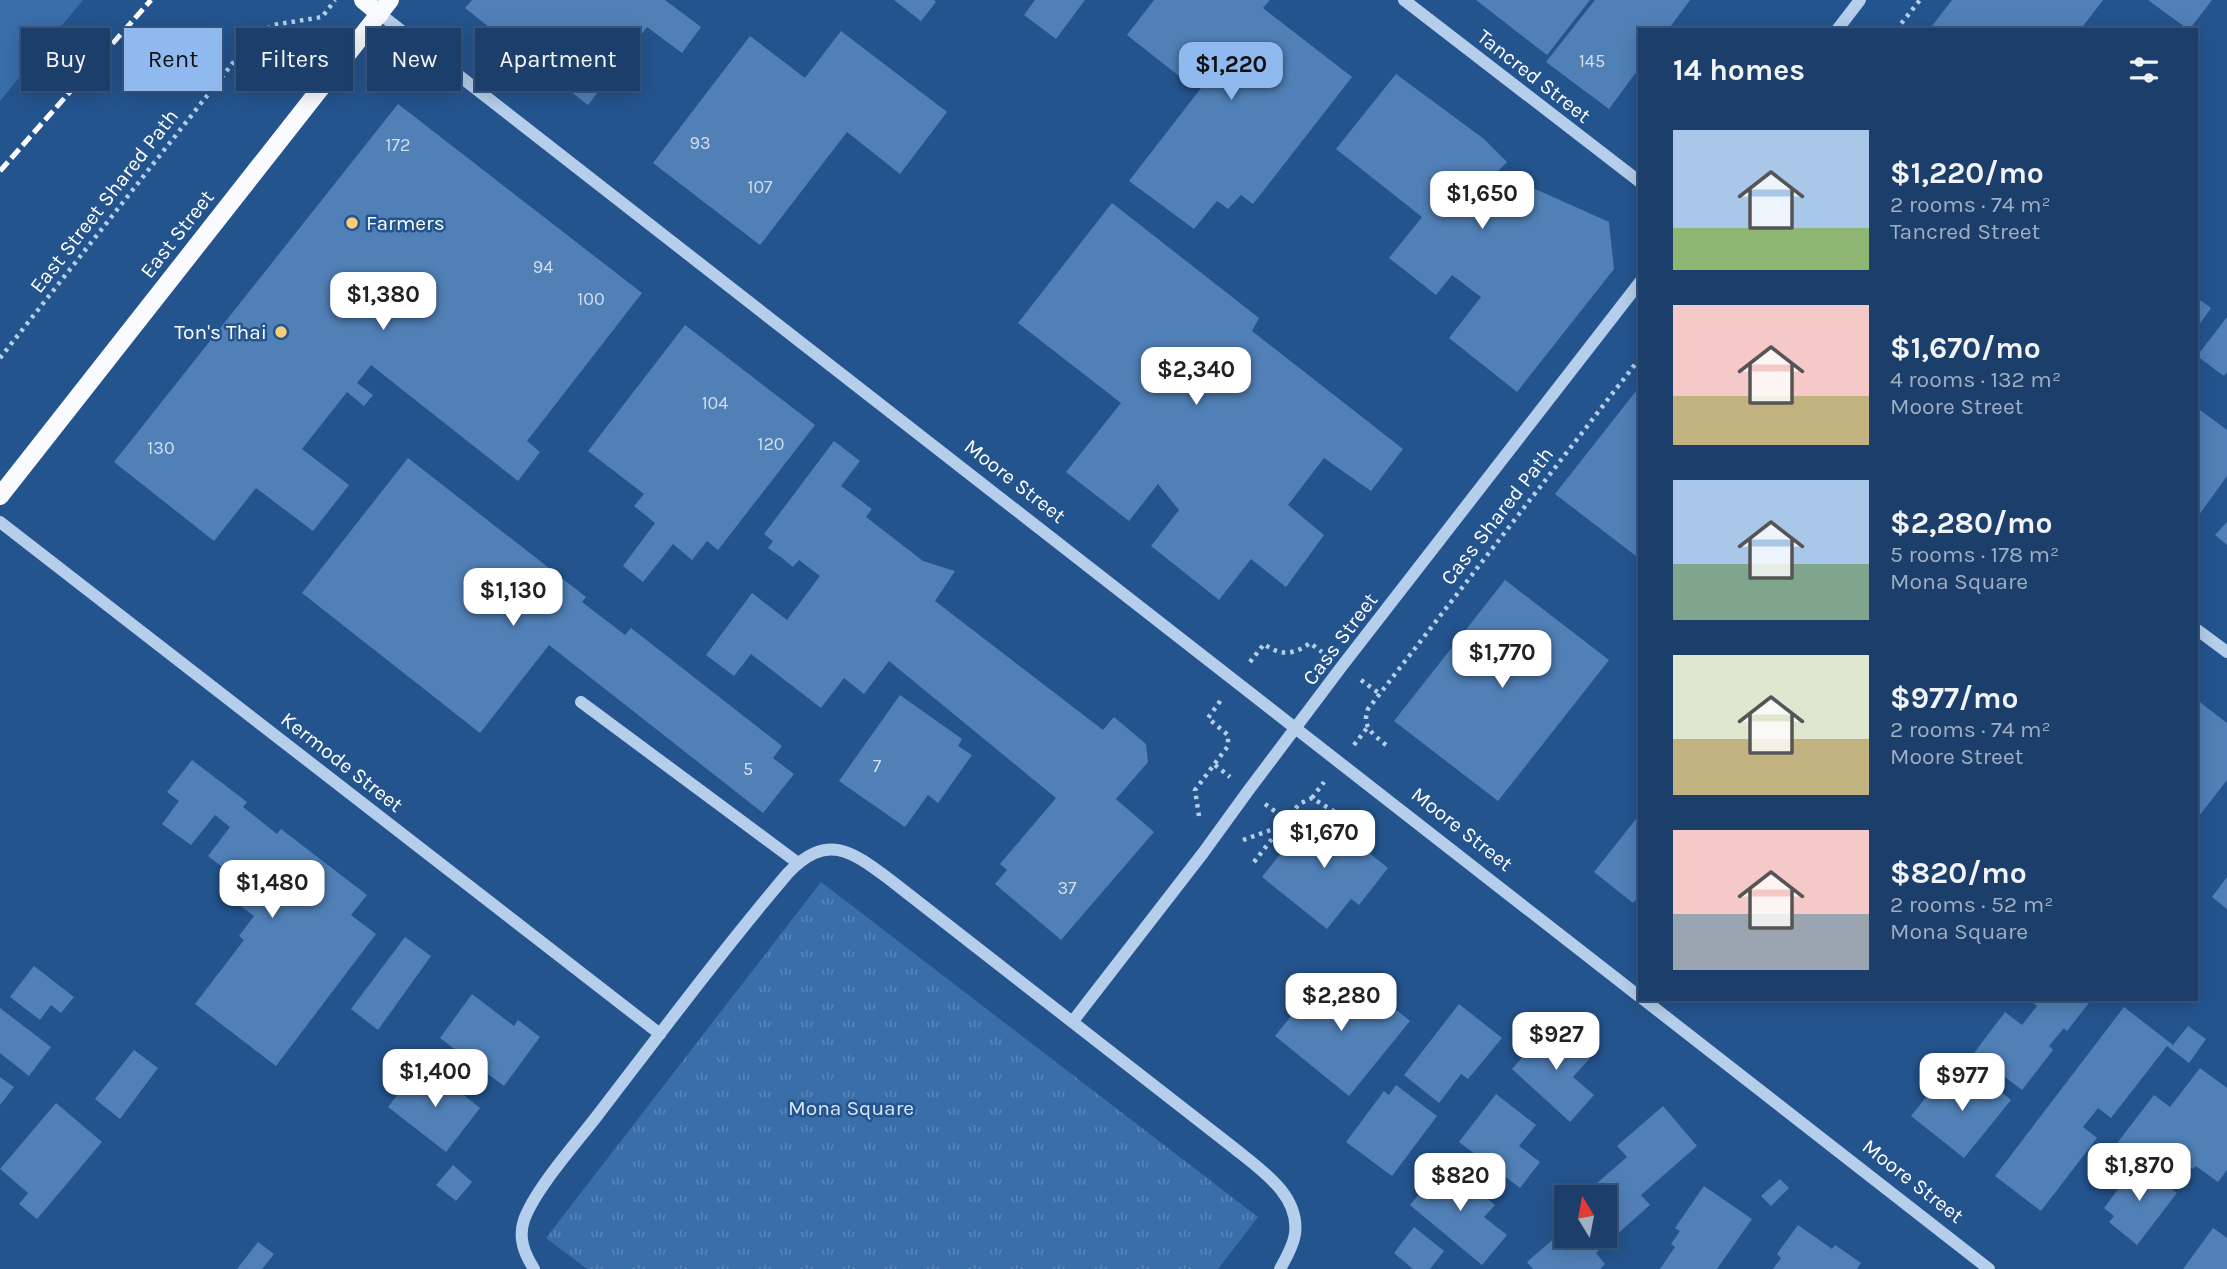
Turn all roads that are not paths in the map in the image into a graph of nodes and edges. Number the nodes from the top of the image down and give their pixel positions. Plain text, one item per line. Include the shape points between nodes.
1 (363, 0) edge
2 (1404, 0) edge
3 (1860, 0) edge
4 (385, 7) edge
5 (1839, 28) edge
6 (1638, 181) edge
7 (1638, 285) edge
8 (0, 496) edge
9 (0, 522) edge
10 (2198, 630) edge
11 (2227, 652) edge
12 (581, 702) dead end
13 (1295, 729) junction
14 (798, 863) junction
15 (1638, 996) edge
16 (1645, 1001) edge
17 (1073, 1021) junction
18 (660, 1034) junction
19 (534, 1269) edge
20 (1280, 1269) edge
21 (1989, 1269) edge

1 - 4 main road, Moore Street
2 - 6 street, Tancred Street
3 - 5 street
4 - 8 main road, East Street
4 - 13 street, Moore Street
7 - 13 street, Cass Street
9 - 18 street, Kermode Street
10 - 11 street
12 - 14 street
13 - 15 street, Moore Street
13 - 17 street, Cass Street
14 - 17 street via 831,848 852,854
14 - 18 street
16 - 21 street, Moore Street
17 - 20 street via 1280,1189 1295,1221 1291,1249
18 - 19 street via 547,1181 526,1216 521,1240

